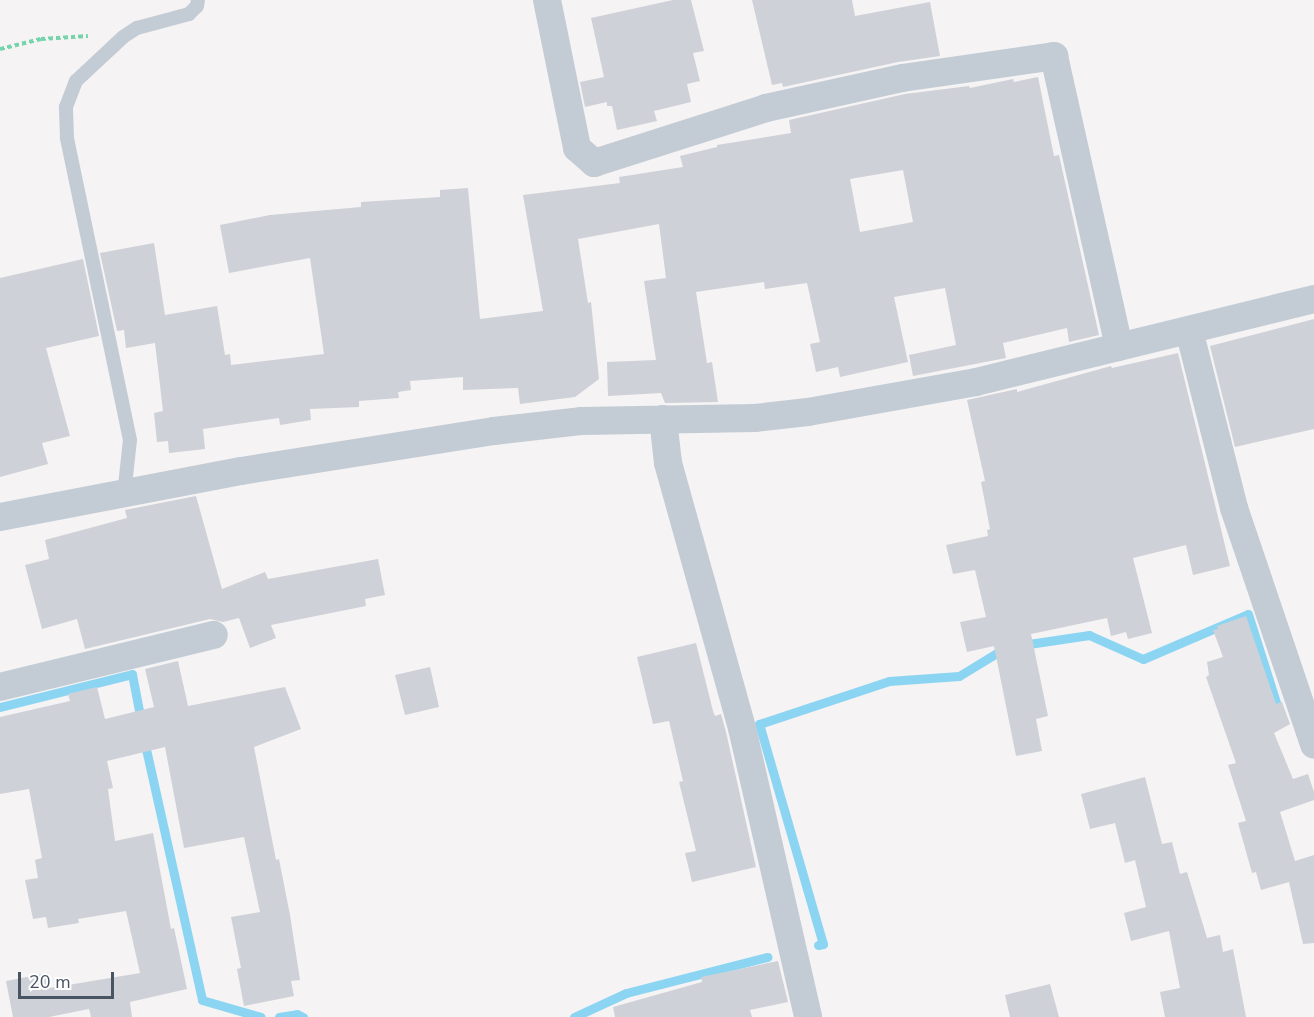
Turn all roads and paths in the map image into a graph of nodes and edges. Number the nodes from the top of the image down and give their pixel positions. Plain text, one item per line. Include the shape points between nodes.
1 (198, 0) edge
2 (547, 0) edge
3 (123, 37) junction
4 (0, 49) edge
5 (1314, 299) edge
6 (1189, 330) junction
7 (1119, 347) junction
8 (663, 419) junction
9 (124, 495) junction
10 (0, 517) edge
11 (214, 635) dead end
12 (0, 687) edge
13 (1314, 745) edge
14 (808, 1017) edge

1 - 3 lane via 189,14 137,28
2 - 7 street via 577,148 594,163 766,108 902,78 1054,56
3 - 4 path via 41,39
3 - 9 lane via 76,81 66,107 67,138 130,440
5 - 6 street
6 - 7 street
6 - 13 street via 1234,508
7 - 8 street via 976,382 808,412 755,418
8 - 9 street via 582,421 494,431 241,471
8 - 14 street via 668,463 742,728
9 - 10 street
11 - 12 street

